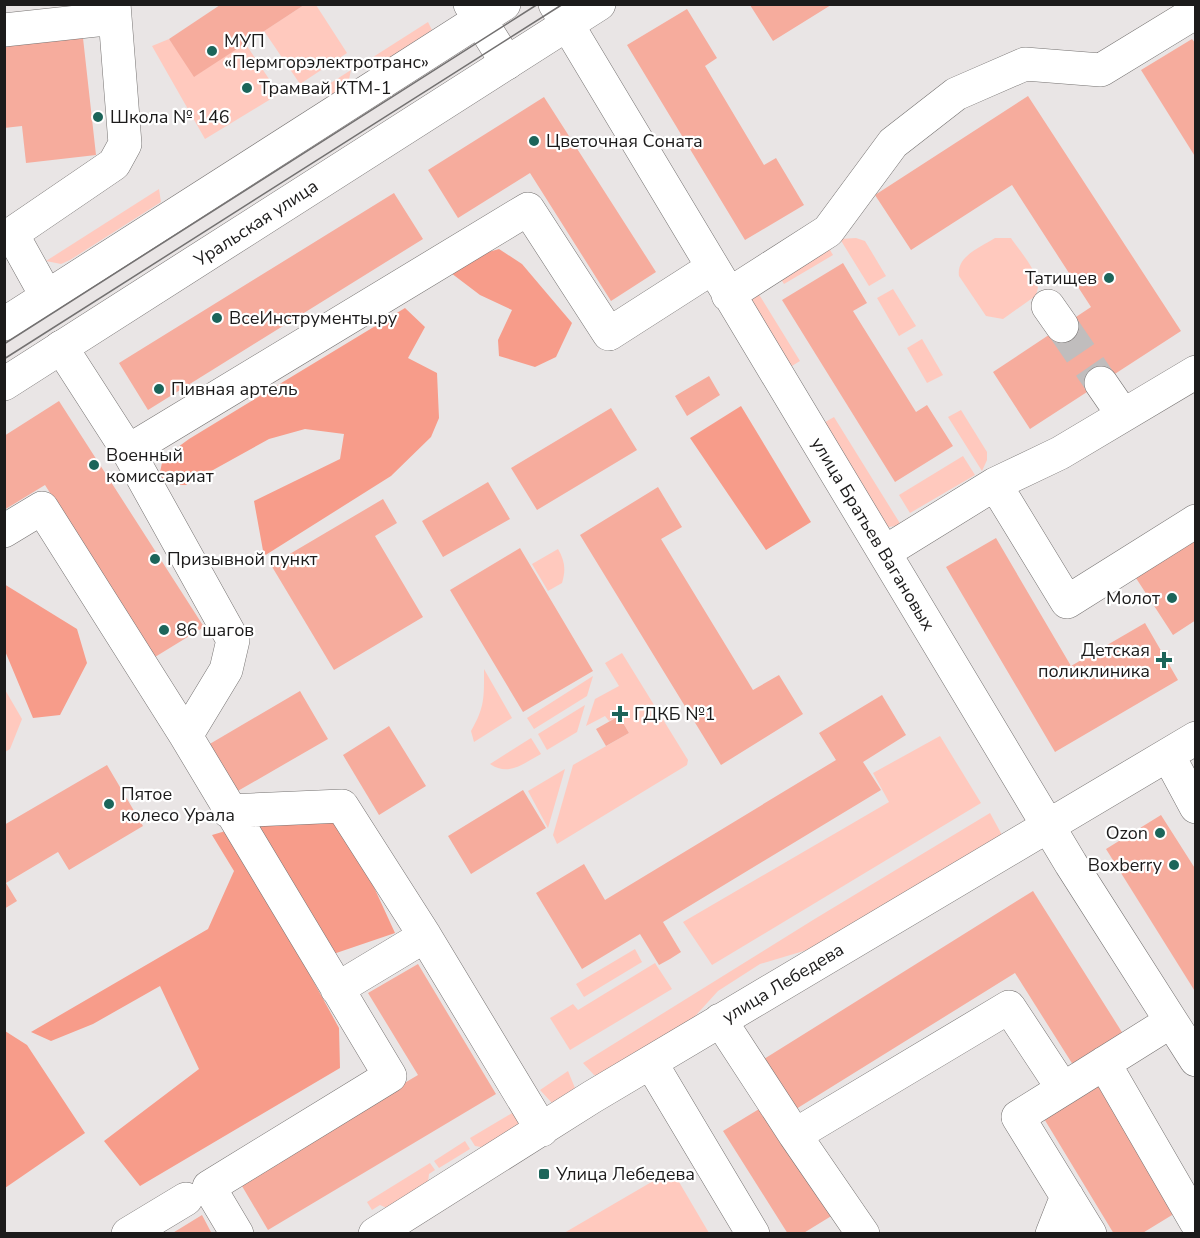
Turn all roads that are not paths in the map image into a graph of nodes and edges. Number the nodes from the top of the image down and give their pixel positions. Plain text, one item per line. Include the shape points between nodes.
1 (599, 4) edge
2 (485, 10) edge
3 (115, 11) edge
4 (1196, 12) edge
5 (561, 14) edge
6 (4, 30) edge
7 (507, 63) junction
8 (8, 237) edge
9 (721, 282) junction
10 (47, 297) junction
11 (4, 324) edge
12 (61, 347) junction
13 (1196, 372) edge
14 (1101, 383) tunnel mouth
15 (4, 384) edge
16 (1123, 415) junction
17 (128, 451) junction
18 (995, 484) junction
19 (1196, 521) edge
20 (4, 531) edge
21 (885, 552) junction
22 (186, 736) junction
23 (1196, 738) edge
24 (1168, 755) junction
25 (1196, 807) edge
26 (228, 810) junction
27 (1051, 826) junction
28 (425, 936) junction
29 (338, 989) junction
30 (720, 1020) junction
31 (1170, 1022) junction
32 (1196, 1060) edge
33 (651, 1063) junction
34 (1104, 1063) junction
35 (1063, 1089) junction
36 (542, 1130) junction
37 (795, 1135) junction
38 (1067, 1196) junction
39 (186, 1199) dead end
40 (1196, 1221) edge
41 (1196, 1226) edge
42 (380, 1232) edge
43 (128, 1233) edge
44 (237, 1233) edge
45 (753, 1233) edge
46 (863, 1233) edge
47 (1052, 1233) edge
48 (1090, 1233) edge
49 (1184, 1233) edge

1 - 5 street, Уральская улица
2 - 7 street
2 - 10 street
3 - 6 street
3 - 8 street via 125,144 114,164
4 - 9 street via 1101,70 1025,64 956,94 893,143 828,231
5 - 7 street, Уральская улица
5 - 9 street, улица Братьев Вагановых
7 - 12 street, Уральская улица
8 - 10 street
9 - 17 street via 609,334 528,209
9 - 21 street, улица Братьев Вагановых
10 - 11 street
12 - 15 street, Уральская улица
12 - 17 street
13 - 16 street
14 - 16 street
16 - 18 street via 1060,453
17 - 22 street via 233,640 226,670
18 - 19 street via 1067,603
18 - 21 street
20 - 22 street via 42,508
21 - 27 street, улица Братьев Вагановых
22 - 26 street
23 - 24 street, улица Лебедева
24 - 25 street
24 - 27 street, улица Лебедева
26 - 28 street via 342,807
26 - 29 street
27 - 30 street, улица Лебедева
27 - 31 street, улица Братьев Вагановых
28 - 29 street
28 - 36 street
29 - 44 street via 390,1076 209,1187
30 - 33 street, улица Лебедева
30 - 37 street
31 - 32 street, улица Братьев Вагановых
31 - 34 street
33 - 36 street, улица Лебедева
33 - 45 street
34 - 35 street
34 - 40 street
35 - 37 street via 1009,1007
35 - 38 street via 1018,1117
36 - 42 street, улица Лебедева
37 - 46 street
38 - 47 street
38 - 48 street
39 - 43 street
41 - 49 street

